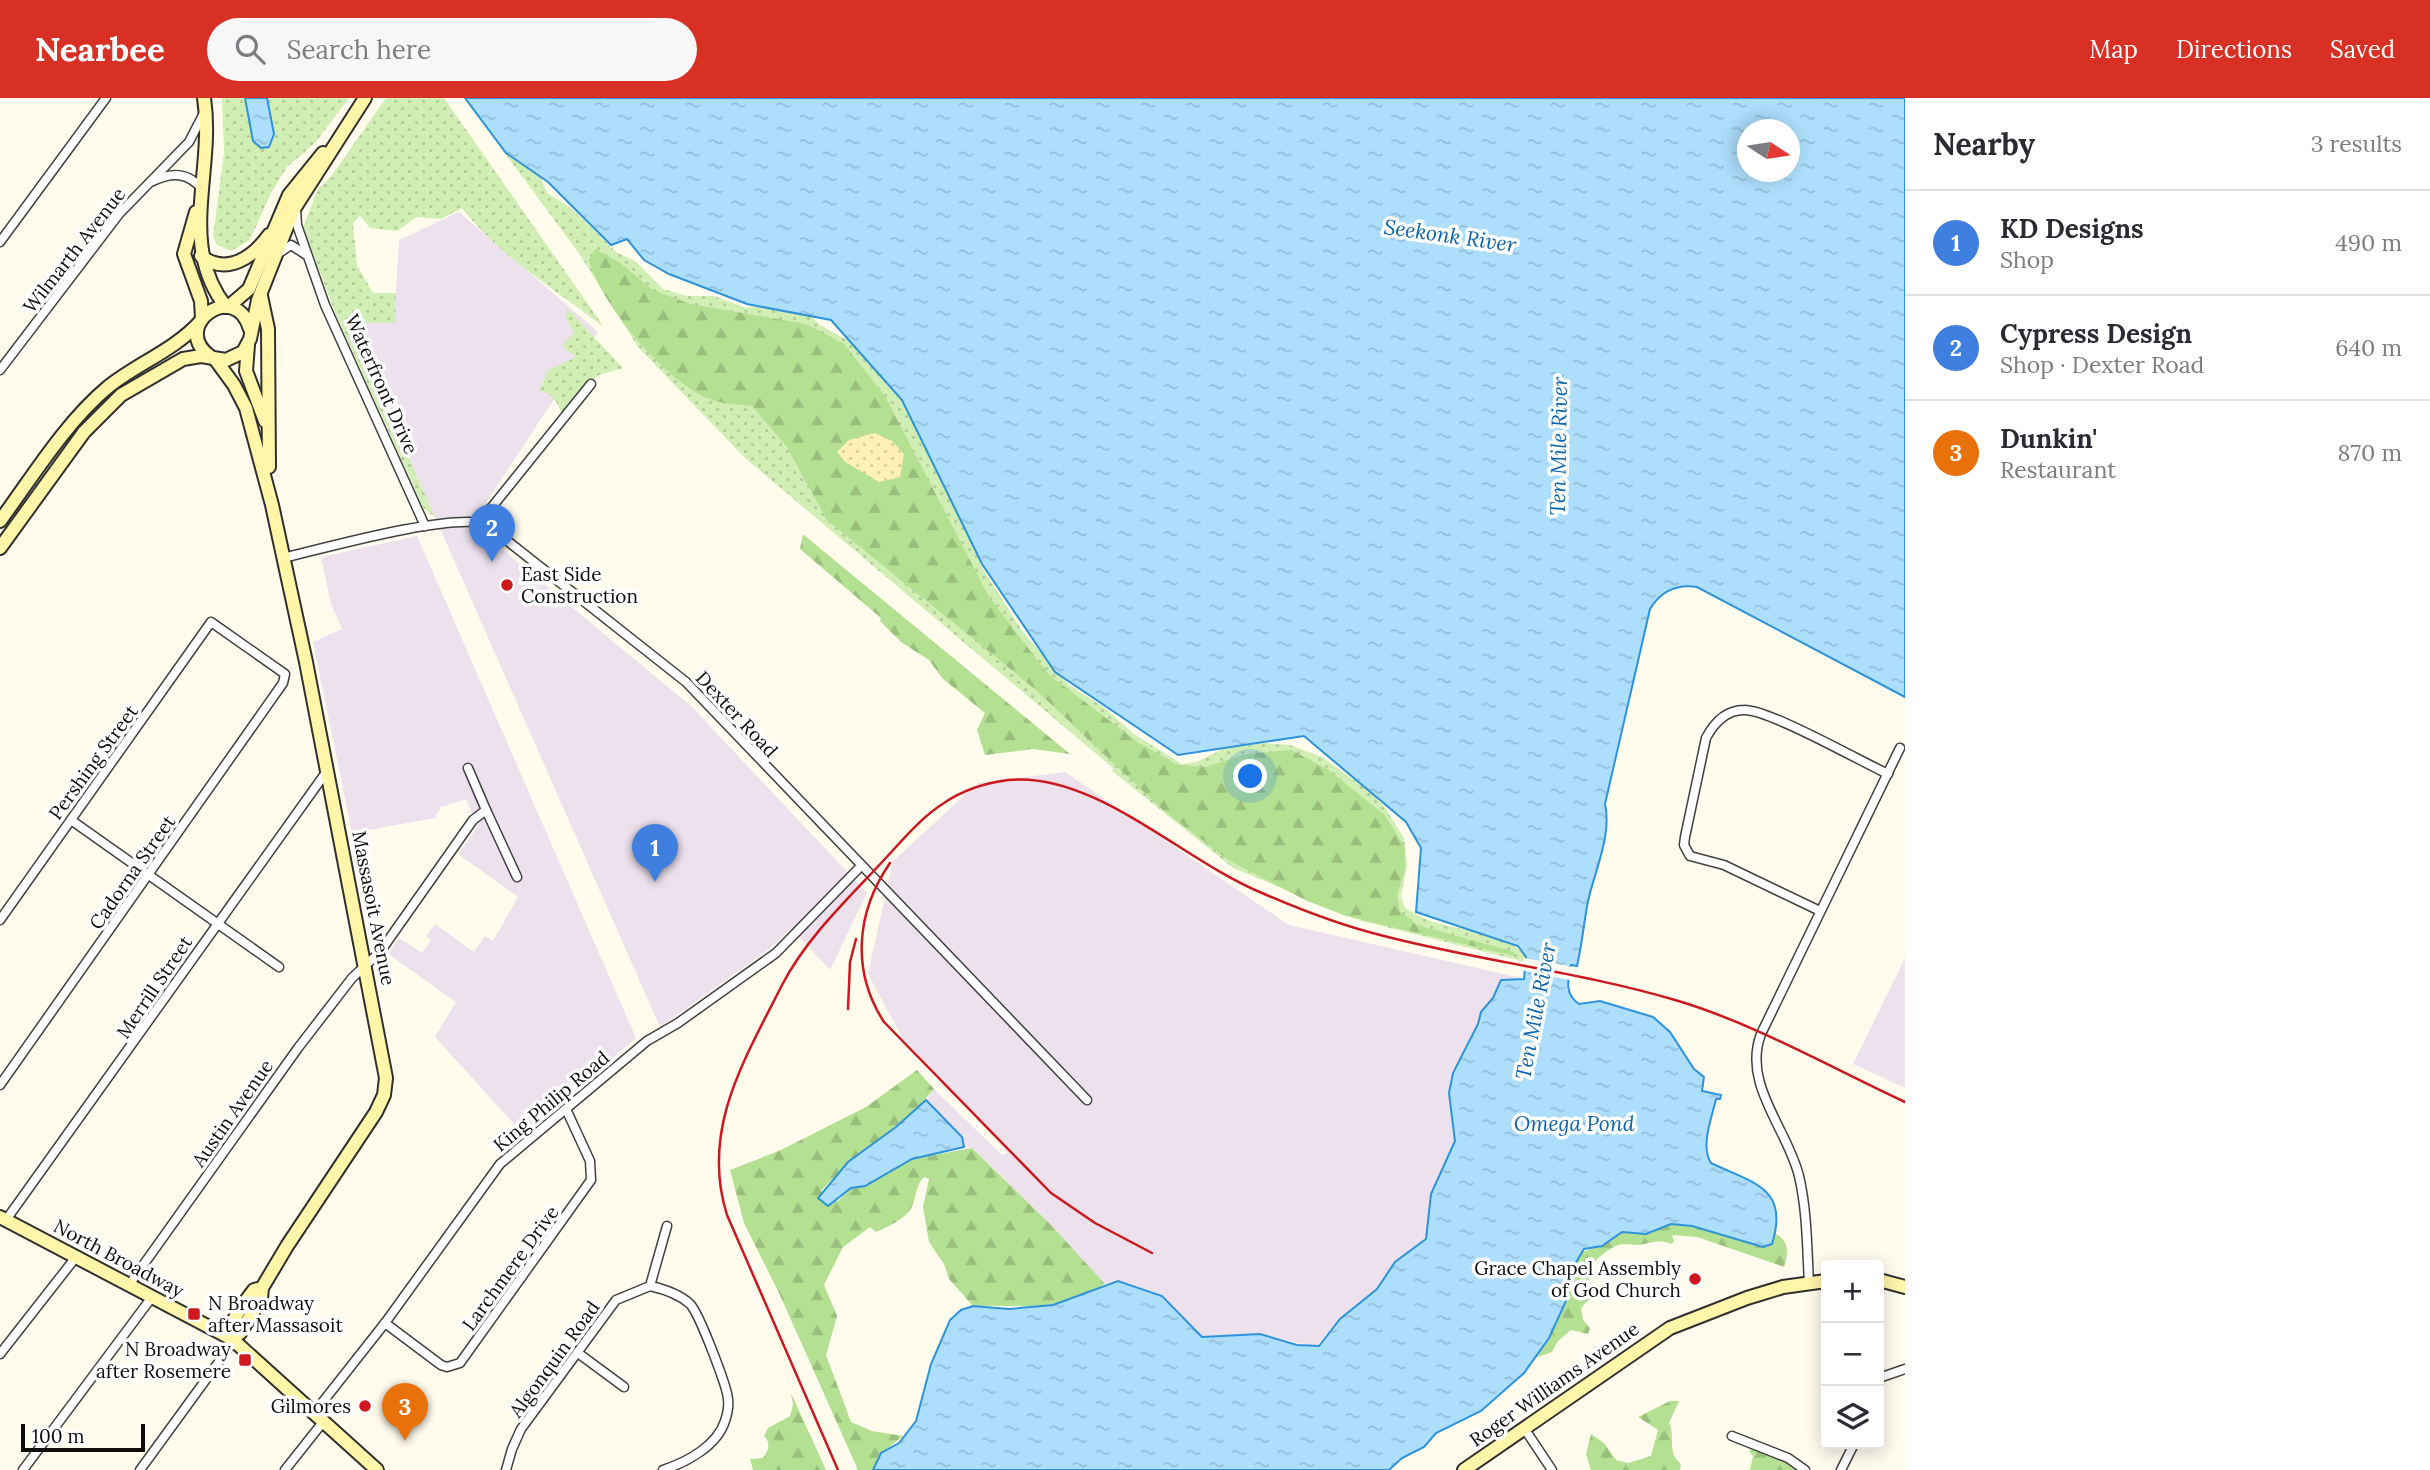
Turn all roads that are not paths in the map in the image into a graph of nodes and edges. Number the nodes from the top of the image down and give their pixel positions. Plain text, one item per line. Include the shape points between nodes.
1 (106, 98) edge
2 (365, 98) edge
3 (205, 103) edge
4 (350, 124) junction
5 (147, 184) junction
6 (202, 189) junction
7 (297, 204) junction
8 (276, 223) junction
9 (0, 242) edge
10 (201, 256) junction
11 (278, 256) junction
12 (307, 257) junction
13 (261, 294) junction
14 (227, 307) junction
15 (201, 320) junction
16 (250, 336) junction
17 (213, 358) junction
18 (0, 370) edge
19 (591, 384) dead end
20 (269, 467) junction
21 (272, 505) junction
22 (0, 520) edge
23 (476, 521) junction
24 (425, 526) junction
25 (0, 548) edge
26 (283, 558) junction
27 (211, 622) joint
28 (1900, 748) dead end
29 (468, 768) dead end
30 (327, 771) junction
31 (1888, 774) junction
32 (486, 810) junction
33 (71, 820) junction
34 (861, 866) junction
35 (150, 873) junction
36 (517, 877) dead end
37 (1821, 911) junction
38 (0, 920) edge
39 (217, 922) junction
40 (365, 964) junction
41 (279, 967) dead end
42 (0, 1086) edge
43 (1087, 1100) dead end
44 (566, 1109) junction
45 (3, 1218) edge
46 (667, 1226) dead end
47 (76, 1257) junction
48 (1884, 1281) edge
49 (1821, 1282) edge
50 (1809, 1283) junction
51 (129, 1285) junction
52 (650, 1286) junction
53 (1905, 1287) edge
54 (152, 1297) junction
55 (385, 1323) junction
56 (232, 1339) junction
57 (578, 1353) junction
58 (0, 1354) edge
59 (1905, 1369) edge
60 (1884, 1376) edge
61 (624, 1387) dead end
62 (319, 1417) junction
63 (1524, 1428) junction
64 (1732, 1436) dead end
65 (1852, 1449) edge
66 (1467, 1469) edge
67 (23, 1470) edge
68 (140, 1470) edge
69 (285, 1470) edge
70 (377, 1470) edge
71 (506, 1470) edge
72 (663, 1470) edge
73 (1552, 1470) edge
74 (1805, 1470) edge
75 (1841, 1470) edge

1 - 9 street
2 - 4 main road
3 - 5 street, Wilmarth Avenue via 188,142
3 - 6 main road via 208,144
4 - 7 main road, Massasoit Avenue
4 - 8 main road via 302,177
5 - 6 street, Wilmarth Avenue via 180,174
5 - 18 street, Wilmarth Avenue
6 - 10 main road
6 - 15 main road via 184,250 201,301
7 - 11 main road, Massasoit Avenue
7 - 12 street, Waterfront Drive via 297,225
8 - 10 main road via 258,249 239,262 220,264
8 - 14 main road via 252,284
10 - 14 main road via 209,284
11 - 12 street via 291,245
11 - 13 main road, Massasoit Avenue
12 - 24 street, Waterfront Drive
13 - 16 main road, Massasoit Avenue
13 - 20 main road via 268,329
14 - 15 main road via 212,310
14 - 16 main road via 242,314
15 - 17 main road via 198,340
15 - 22 main road via 172,348 96,397
16 - 17 main road via 234,358
16 - 20 main road, Massasoit Avenue via 246,371 265,425
17 - 21 main road, Massasoit Avenue via 246,408
17 - 25 main road via 183,359 115,400 84,432
19 - 23 street
20 - 21 main road, Massasoit Avenue
21 - 26 main road, Massasoit Avenue
23 - 24 street
23 - 34 street, Dexter Road via 494,530 685,682
24 - 26 street
26 - 30 main road, Massasoit Avenue
27 - 33 street, Pershing Street
27 - 35 street, Cadorna Street via 285,674 283,683
28 - 31 street
29 - 32 street
30 - 39 street, Merrill Street
30 - 40 main road, Massasoit Avenue
31 - 37 street
31 - 37 street via 1755,711 1730,713 1706,738 1685,851 1724,864
32 - 36 street
32 - 40 street, Austin Avenue via 473,820 380,952
33 - 35 street
33 - 38 street, Pershing Street
34 - 43 street, Dexter Road
34 - 44 street, King Philip Road via 776,953 652,1038
35 - 39 street
35 - 42 street, Cadorna Street
37 - 50 street via 1761,1034 1755,1056 1760,1086 1804,1199
39 - 41 street
39 - 45 street, Merrill Street via 120,1065
40 - 51 street, Austin Avenue via 298,1048
40 - 56 main road, Massasoit Avenue via 385,1070 384,1095 262,1288 261,1299 240,1333
44 - 55 street, King Philip Road via 500,1164
44 - 55 street, Larchmere Drive via 590,1161 591,1180 460,1363 441,1365
45 - 47 main road, North Broadway
46 - 52 street
47 - 51 main road, North Broadway
47 - 58 street
48 - 53 main road
49 - 50 main road, Roger Williams Avenue
50 - 63 main road, Roger Williams Avenue via 1747,1298 1670,1328
51 - 54 main road, North Broadway
52 - 57 street, Algonquin Road via 617,1300
52 - 72 street via 679,1297 696,1313 728,1397 726,1420 718,1434 690,1458
54 - 56 main road, North Broadway
54 - 67 street
55 - 62 street, King Philip Road
56 - 62 main road, North Broadway
56 - 68 street
57 - 61 street
57 - 71 street, Algonquin Road via 521,1430
59 - 60 street
62 - 69 street, King Philip Road
62 - 70 main road, North Broadway
63 - 66 main road, Roger Williams Avenue
63 - 73 street
64 - 74 street via 1788,1458
65 - 75 street

